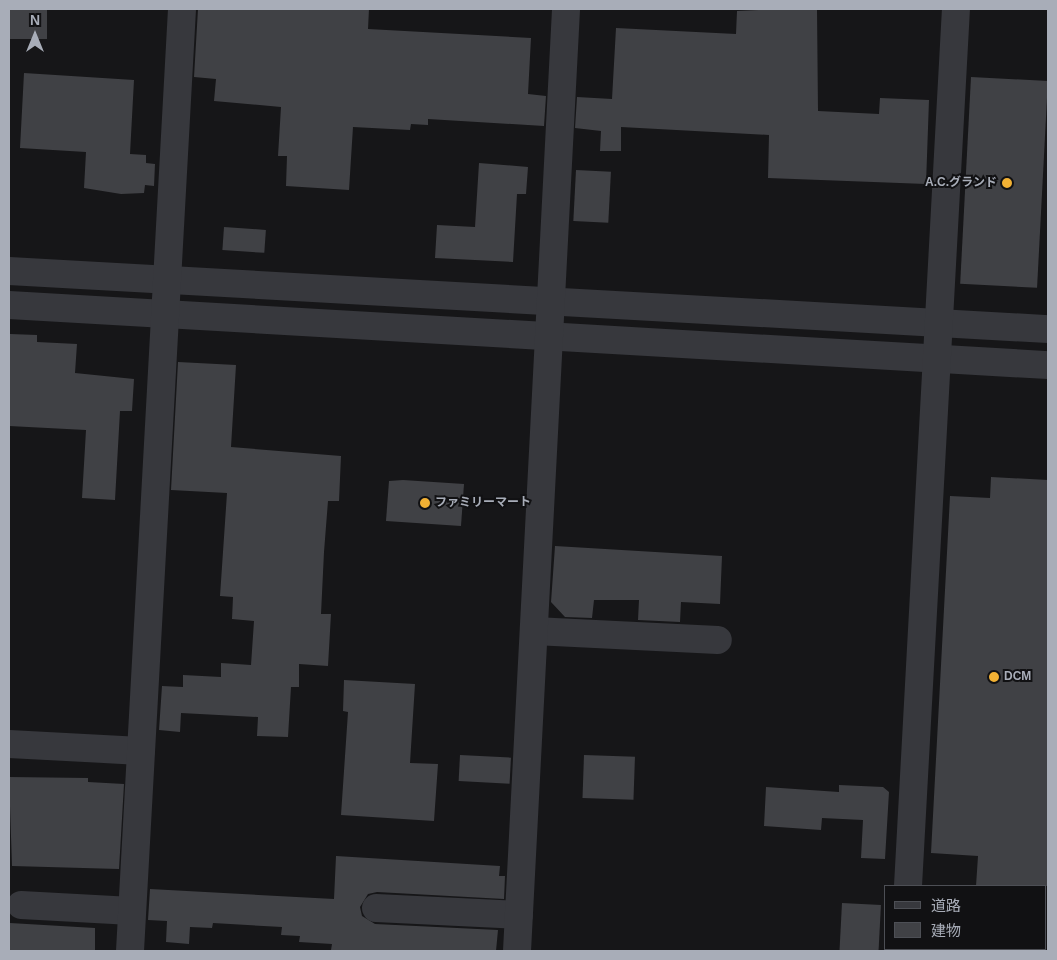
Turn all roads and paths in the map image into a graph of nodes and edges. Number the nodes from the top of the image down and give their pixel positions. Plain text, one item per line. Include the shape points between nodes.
1 (182, 9) edge
2 (566, 9) edge
3 (956, 9) edge
4 (9, 271) edge
5 (168, 279) junction
6 (551, 301) junction
7 (9, 304) edge
8 (166, 314) junction
9 (939, 323) junction
10 (1048, 329) edge
11 (550, 334) junction
12 (936, 358) junction
13 (1048, 365) edge
14 (534, 631) junction
15 (718, 640) dead end
16 (9, 744) edge
17 (141, 751) junction
18 (908, 885) edge
19 (21, 905) dead end
20 (376, 908) dead end
21 (132, 911) junction
22 (519, 915) junction
23 (130, 951) edge
24 (517, 951) edge

1 - 5 street
2 - 6 street
3 - 9 street
4 - 5 street
5 - 6 street
5 - 8 street
6 - 9 street
6 - 11 street
7 - 8 street
8 - 11 street
8 - 17 street
9 - 10 street
9 - 12 street
11 - 12 street
11 - 14 street
12 - 13 street
12 - 18 street
14 - 15 street
14 - 22 street
16 - 17 street
17 - 21 street
19 - 21 street
20 - 22 street
21 - 23 street
22 - 24 street

